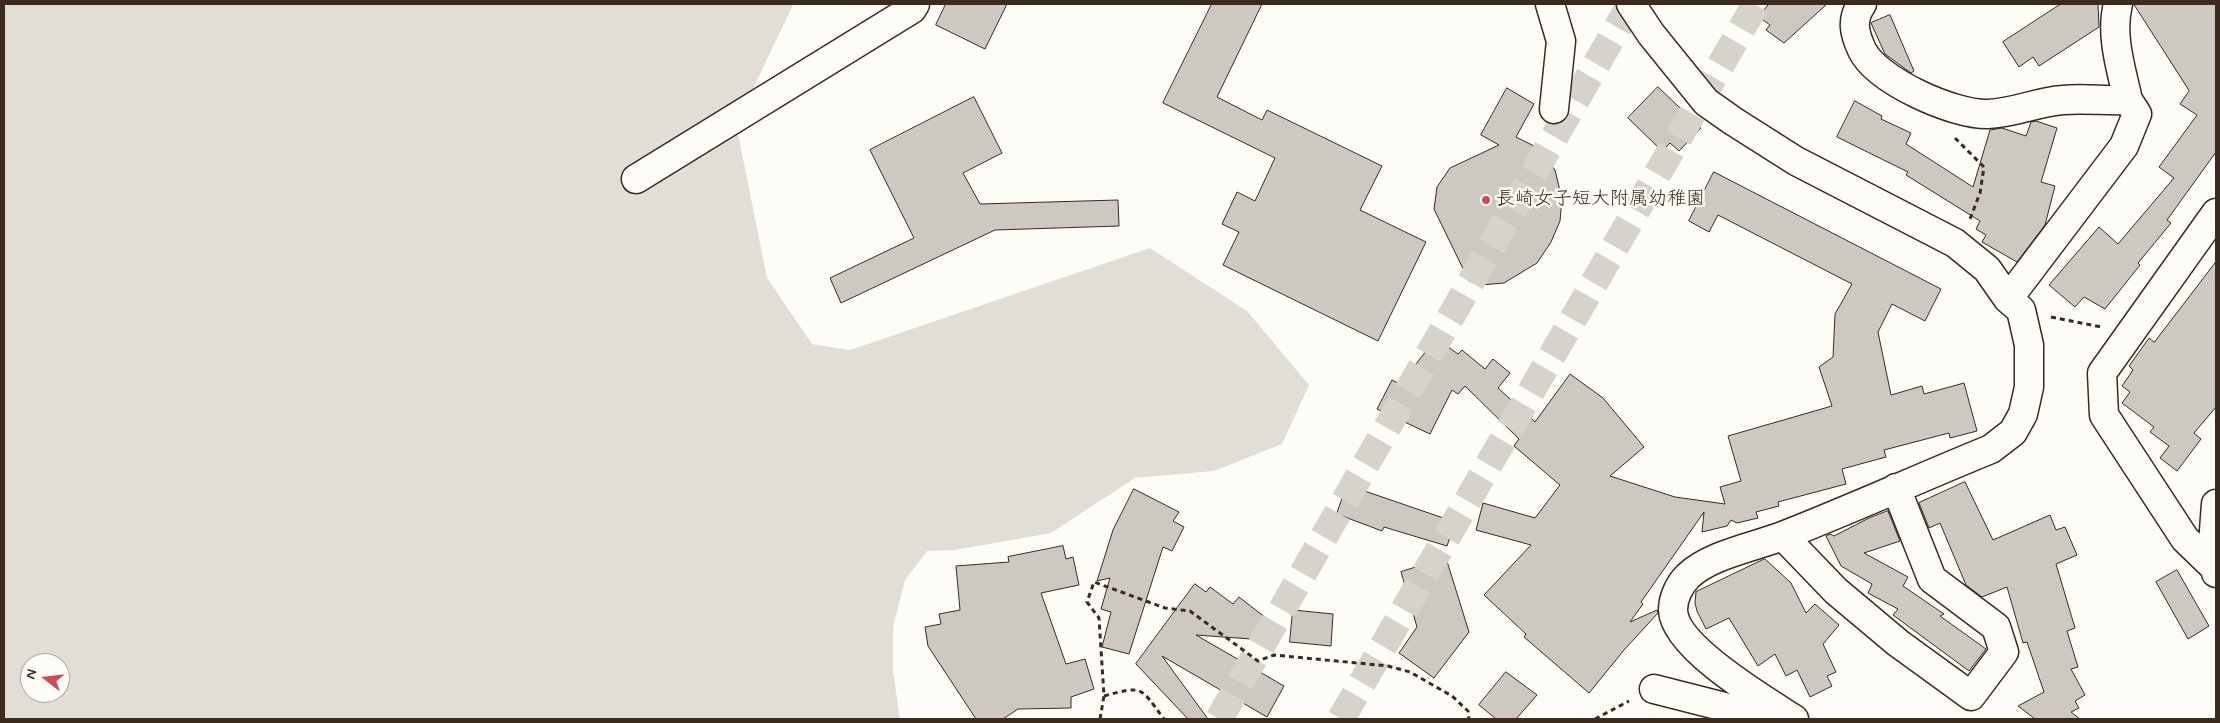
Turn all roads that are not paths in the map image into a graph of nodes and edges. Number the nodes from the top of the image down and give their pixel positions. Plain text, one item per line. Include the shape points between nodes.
1 (915, 4) edge
2 (1550, 4) edge
3 (1631, 4) edge
4 (1862, 4) edge
5 (2118, 4) edge
6 (2128, 100) junction
7 (1554, 109) dead end
8 (636, 179) dead end
9 (2216, 213) edge
10 (2015, 305) junction
11 (1896, 488) junction
12 (2216, 504) edge
13 (1784, 536) junction
14 (2216, 571) edge
15 (1654, 689) road end
16 (1772, 719) edge
17 (1794, 719) edge

1 - 8 street via 912,9
2 - 7 street via 1561,41
3 - 10 street via 1706,102 1796,161 1955,243 1987,269
4 - 6 street via 1855,14 1855,21 1856,36 1864,55 1891,79 1916,94 1950,107 1986,114 2018,111 2062,100
5 - 6 street via 2114,19 2117,49
6 - 10 street via 2137,114 2124,146
9 - 14 street via 2102,373 2104,415 2185,539
10 - 11 street via 2029,345 2029,387 2023,414 2012,432 1991,449
11 - 13 street
11 - 13 street via 1932,580 1996,627 2004,652 1971,696 1898,643 1836,591
12 - 14 street via 2213,544
13 - 17 street via 1709,562 1688,577 1678,590 1673,610 1682,634 1694,648
15 - 16 street

